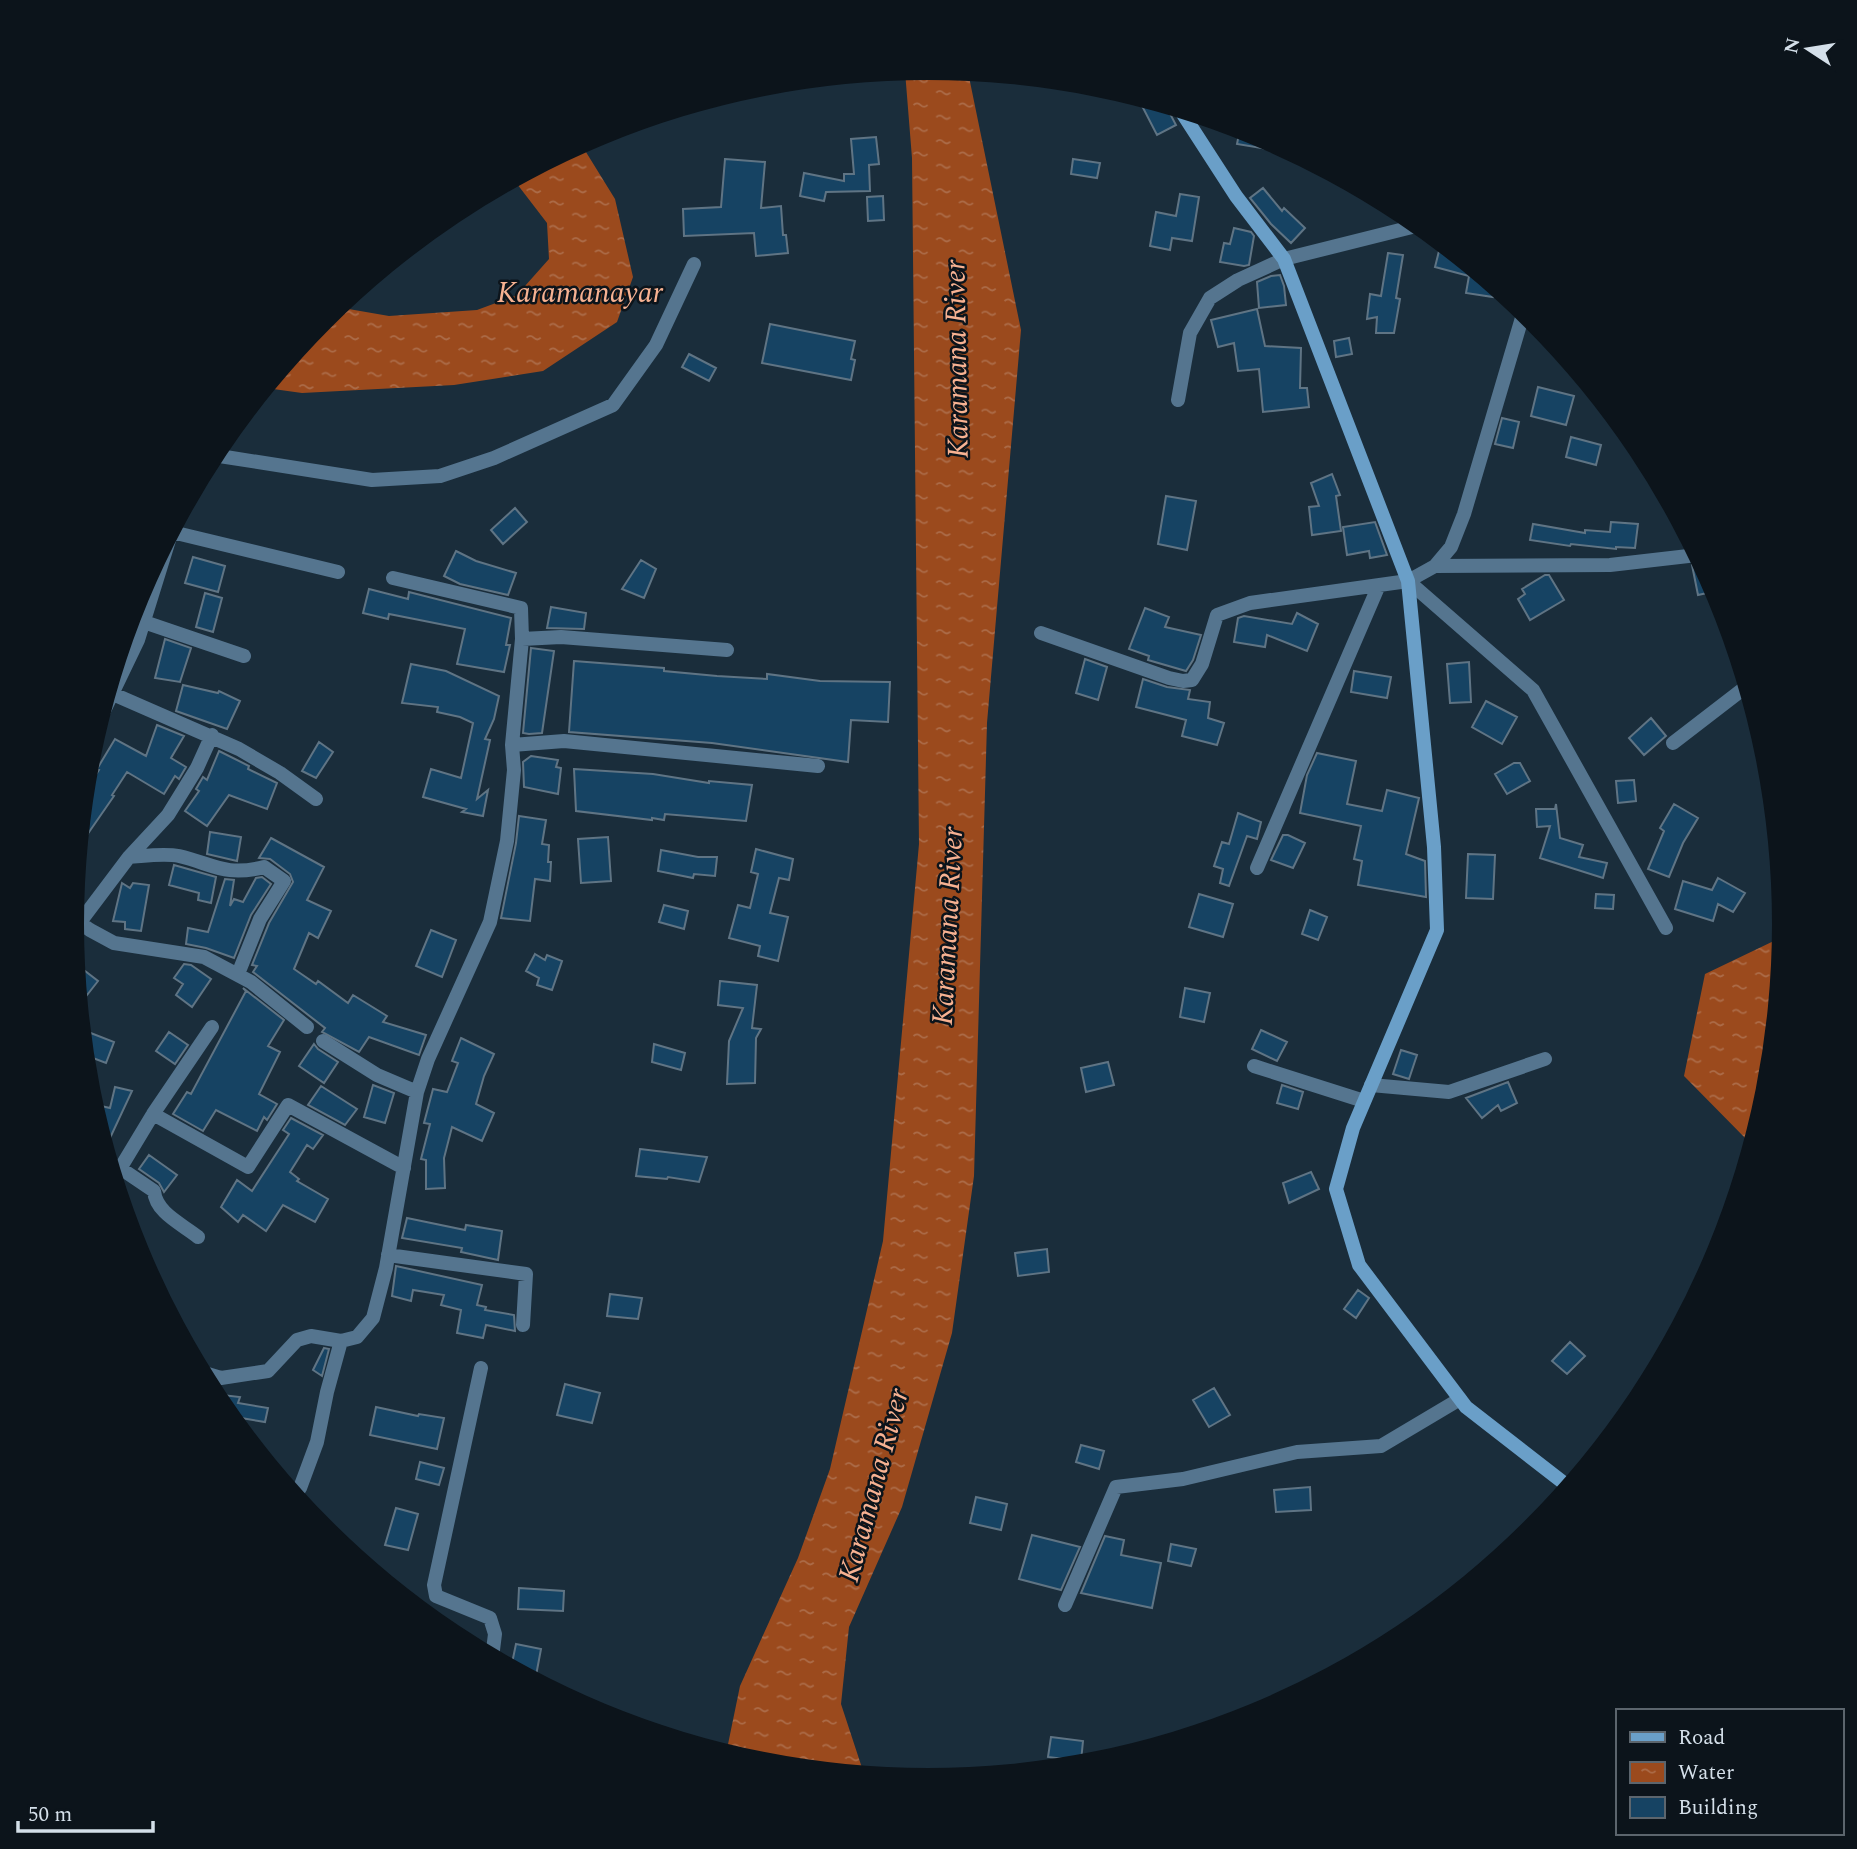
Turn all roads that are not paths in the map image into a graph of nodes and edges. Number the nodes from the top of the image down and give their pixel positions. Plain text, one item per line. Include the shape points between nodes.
1 (1188, 121) edge
2 (1406, 229) edge
3 (1284, 260) junction
4 (694, 264) dead end
5 (1520, 324) edge
6 (1178, 400) dead end
7 (226, 457) edge
8 (178, 540) edge
9 (1687, 556) edge
10 (1435, 566) junction
11 (338, 572) dead end
12 (393, 578) dead end
13 (1408, 581) junction
14 (1379, 585) junction
15 (152, 596) edge
16 (144, 622) junction
17 (1041, 633) dead end
18 (522, 639) junction
19 (727, 649) dead end
20 (244, 656) dead end
21 (123, 672) edge
22 (1740, 692) edge
23 (116, 695) edge
24 (212, 735) junction
25 (1673, 743) dead end
26 (512, 746) junction
27 (818, 766) dead end
28 (316, 799) dead end
29 (129, 856) junction
30 (1257, 868) dead end
31 (85, 910) edge
32 (84, 926) edge
33 (1665, 928) dead end
34 (238, 974) junction
35 (212, 1027) dead end
36 (307, 1027) dead end
37 (323, 1041) dead end
38 (1545, 1059) dead end
39 (1254, 1066) dead end
40 (1371, 1085) junction
41 (417, 1092) junction
42 (1364, 1101) junction
43 (153, 1114) junction
44 (120, 1167) edge
45 (404, 1168) junction
46 (123, 1175) edge
47 (198, 1237) dead end
48 (388, 1255) junction
49 (523, 1325) dead end
50 (341, 1341) junction
51 (481, 1368) dead end
52 (217, 1377) edge
53 (1460, 1399) junction
54 (1562, 1482) edge
55 (300, 1488) dead end
56 (1065, 1605) dead end
57 (493, 1647) edge

1 - 3 main road
2 - 3 street
3 - 6 street via 1210,298 1190,333
3 - 13 main road
4 - 7 street via 656,345 613,405 494,458 440,476 372,480
5 - 10 street via 1464,514 1451,547
8 - 11 street
9 - 10 street via 1610,565
10 - 13 street
12 - 18 street via 521,608
13 - 14 street
13 - 33 street via 1533,690
13 - 40 main road via 1434,847 1437,930
14 - 17 street via 1250,603 1217,615 1192,680 1169,678
14 - 30 street
15 - 16 street
16 - 20 street
16 - 21 street
18 - 19 street via 561,637
18 - 26 street
22 - 25 street
23 - 24 street
24 - 28 street
24 - 29 street via 169,816
26 - 27 street via 564,740
26 - 41 street via 507,841 490,922
29 - 31 street
29 - 34 street via 177,856 212,868 246,872 264,867 284,881 260,919
32 - 34 street via 114,943 204,957
34 - 36 street
35 - 43 street
37 - 41 street via 377,1075
38 - 40 street via 1449,1092
39 - 42 street
40 - 42 main road
41 - 45 street
42 - 53 main road via 1336,1189 1359,1265
43 - 44 street
43 - 45 street via 248,1167 288,1105
45 - 48 street
46 - 47 street via 153,1191 159,1207
48 - 49 street via 526,1274
48 - 50 street via 373,1318 357,1337
50 - 52 street via 311,1336 297,1340 268,1371
50 - 55 street via 317,1442
51 - 57 street via 434,1585 436,1596 490,1618
53 - 54 main road
53 - 56 street via 1381,1446 1297,1452 1183,1479 1115,1487

